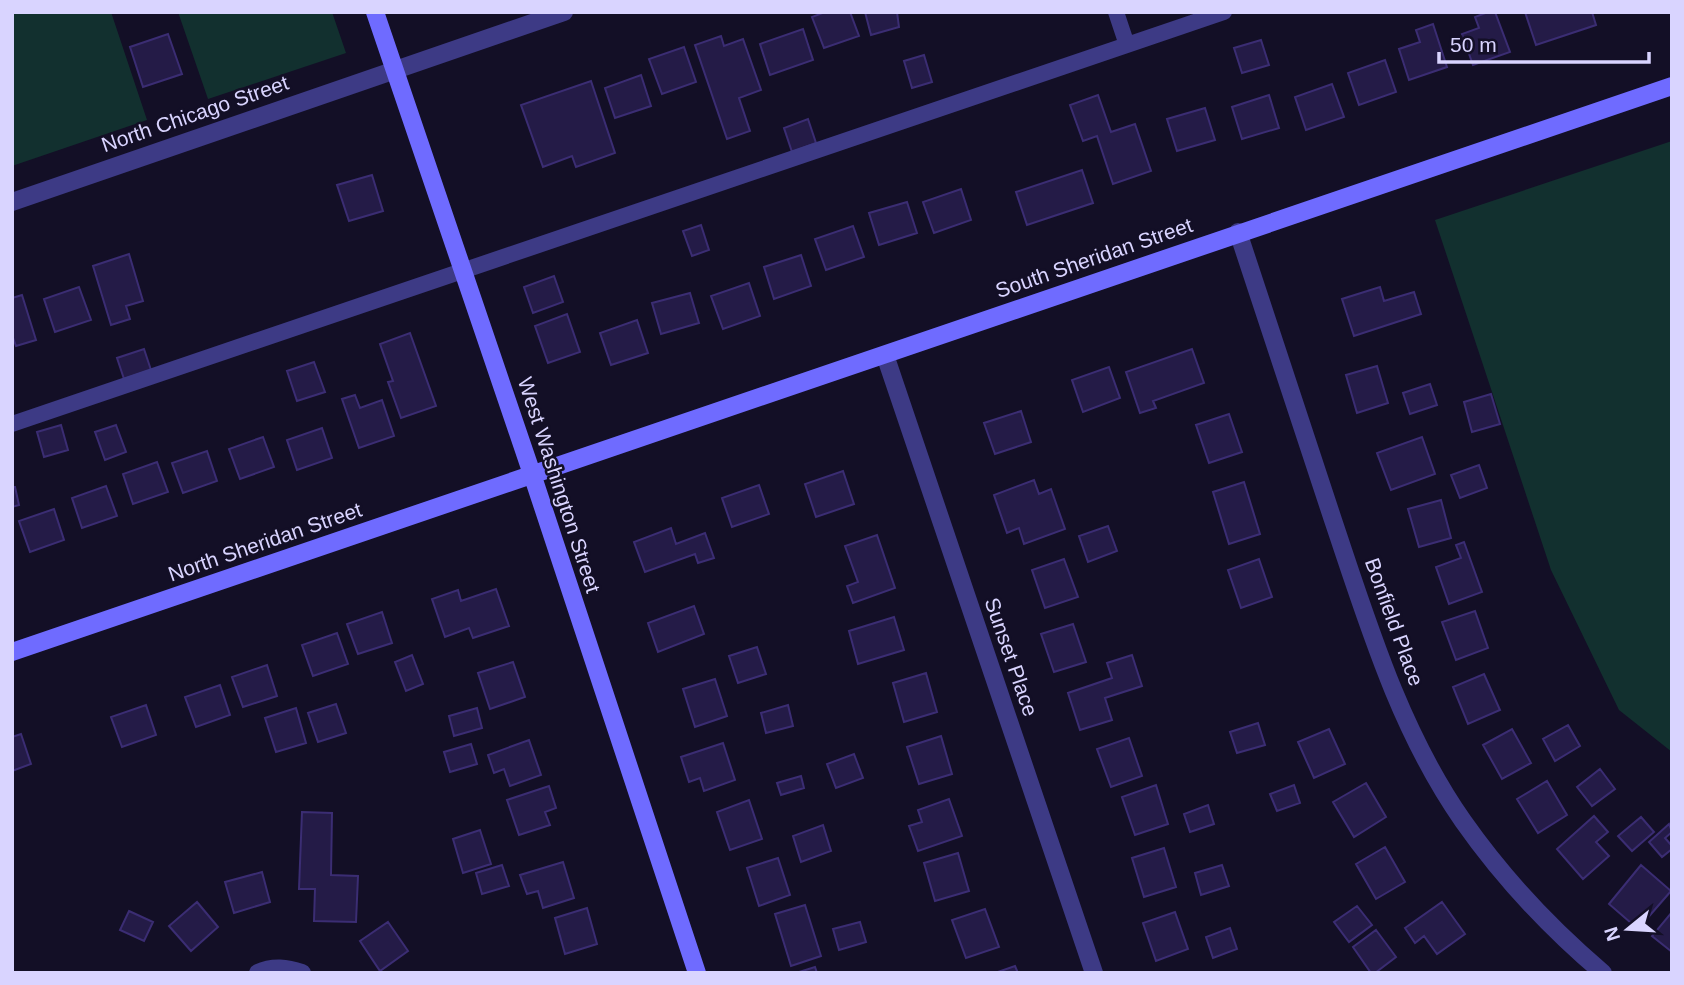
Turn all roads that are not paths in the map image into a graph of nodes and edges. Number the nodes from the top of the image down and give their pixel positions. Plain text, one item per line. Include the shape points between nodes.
1 (375, 12) edge
2 (564, 12) edge
3 (1116, 12) edge
4 (1224, 12) edge
5 (1127, 45) junction
6 (394, 70) junction
7 (1672, 86) edge
8 (12, 202) edge
9 (1238, 232) junction
10 (464, 272) junction
11 (885, 355) junction
12 (12, 424) edge
13 (532, 474) junction
14 (12, 652) edge
15 (258, 973) edge
16 (302, 973) edge
17 (697, 973) edge
18 (1094, 973) edge
19 (1603, 973) edge

1 - 6 street, West Washington Street
2 - 6 street, North Chicago Street
3 - 5 lane
4 - 5 lane
5 - 10 lane
6 - 8 street, North Chicago Street
6 - 10 street, West Washington Street
7 - 9 street, South Sheridan Street
9 - 11 street, South Sheridan Street
9 - 19 street, Bonfield Place via 1362,606 1422,753 1462,820 1509,883
10 - 12 lane
10 - 13 street, West Washington Street
11 - 13 street, South Sheridan Street
11 - 18 street, Sunset Place
13 - 14 street, North Sheridan Street
13 - 17 street, West Washington Street
15 - 16 street via 283,968

